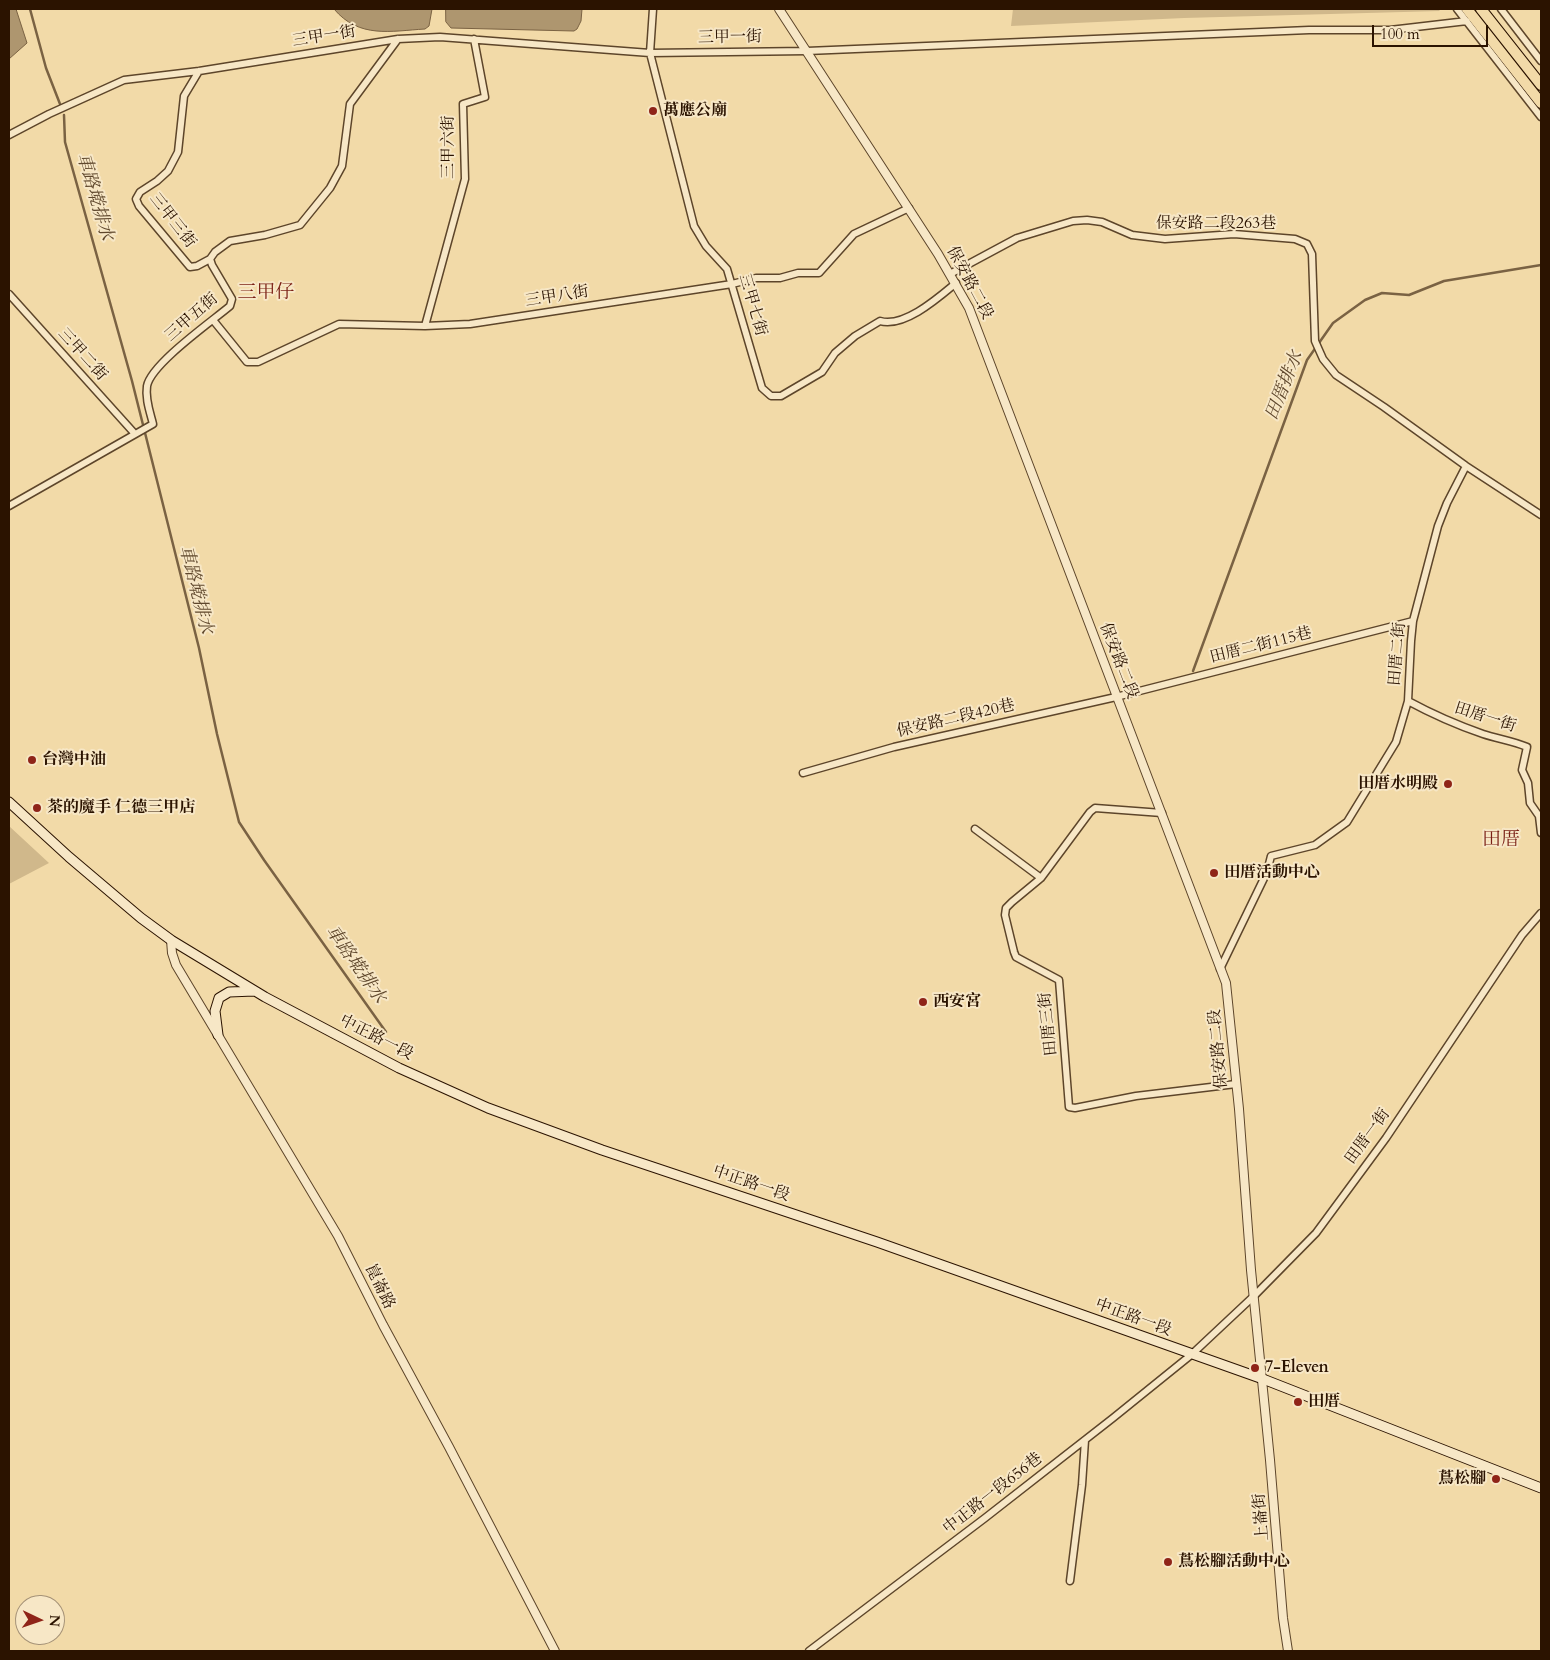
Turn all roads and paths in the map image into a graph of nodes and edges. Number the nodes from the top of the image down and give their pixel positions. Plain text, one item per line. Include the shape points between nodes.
1 (653, 9) edge
2 (778, 9) edge
3 (1457, 9) edge
4 (1467, 9) edge
5 (1481, 9) edge
6 (1501, 9) edge
7 (1467, 21) junction
8 (398, 39) junction
9 (474, 39) junction
10 (807, 51) junction
11 (650, 54) junction
12 (1541, 61) edge
13 (199, 70) junction
14 (1541, 85) edge
15 (1541, 103) edge
16 (1541, 117) edge
17 (9, 135) edge
18 (909, 208) junction
19 (210, 259) junction
20 (950, 274) junction
21 (956, 283) junction
22 (732, 284) junction
23 (9, 294) edge
24 (213, 320) junction
25 (425, 326) junction
26 (135, 434) junction
27 (1466, 466) junction
28 (9, 506) edge
29 (1541, 515) edge
30 (1413, 622) junction
31 (1116, 697) junction
32 (1408, 701) junction
33 (803, 772) dead end
34 (9, 802) edge
35 (1162, 814) junction
36 (975, 829) dead end
37 (1541, 833) edge
38 (1041, 878) junction
39 (1541, 912) edge
40 (171, 940) junction
41 (1220, 969) junction
42 (254, 991) junction
43 (218, 1035) junction
44 (1236, 1084) junction
45 (1254, 1295) junction
46 (1191, 1354) junction
47 (1263, 1379) junction
48 (1085, 1440) junction
49 (1541, 1488) edge
50 (1070, 1581) dead end
51 (555, 1651) edge
52 (809, 1651) edge
53 (1288, 1651) edge

1 - 11 street, 三甲七街
2 - 10 street, 保安路二段
3 - 7 street
4 - 15 highway
5 - 14 highway
6 - 12 street
7 - 10 street, 三甲一街 via 1390,30 1309,30
7 - 16 street
8 - 9 street, 三甲一街 via 440,36
8 - 13 street, 三甲一街
8 - 19 street via 350,104 342,166 330,188 300,225 230,241
9 - 11 street, 三甲一街
9 - 25 street, 三甲六街 via 484,97 463,104 465,179
10 - 11 street, 三甲一街
10 - 18 street, 保安路二段
11 - 22 street, 三甲七街 via 694,226 706,246 727,269
13 - 17 street, 三甲一街 via 124,80
13 - 19 street, 三甲三街 via 184,96 178,152 168,171 140,192 136,199 190,267
18 - 20 street, 保安路二段
18 - 22 street, 三甲八街 via 854,234 818,273 756,278
19 - 24 street, 三甲五街 via 232,299 230,306
20 - 21 street, 保安路二段
20 - 27 street, 保安路二段263巷 via 1017,238 1073,221 1102,222 1132,235 1165,239 1234,234 1295,239 1307,244 1312,254 1316,344 1322,359 1336,375
21 - 22 street, 三甲七街 via 911,316 886,323 880,321 855,336 835,353 822,372 781,396 771,396 762,388
21 - 31 street, 保安路二段 via 980,336
22 - 25 street, 三甲八街 via 470,324
23 - 26 street, 三甲二街
24 - 25 street, 三甲八街 via 247,362 258,362 339,324
24 - 26 street, 三甲五街 via 163,362 147,384 146,395 153,424
26 - 28 street, 三甲五街
27 - 29 street
27 - 30 street, 田厝二街 via 1438,526
30 - 31 street, 田厝二街115巷
30 - 32 street, 田厝二街
31 - 33 street, 保安路二段420巷 via 894,747
31 - 35 street, 保安路二段
32 - 37 street, 田厝一街 via 1436,716 1527,747 1522,770 1528,783 1530,803 1539,816
32 - 41 street, 田厝二街 via 1396,742 1347,822 1315,845 1271,856 1267,872
34 - 40 main road, 中正路一段 via 69,857
35 - 38 street, 田厝三街 via 1095,808
35 - 41 street, 保安路二段
36 - 38 street
38 - 44 street, 田厝三街 via 1006,908 1005,914 1016,957 1058,980 1069,1107
39 - 45 street, 田厝一街 via 1522,935 1386,1138 1316,1233
40 - 42 main road, 中正路一段
40 - 43 street, 崑崙路 via 176,965
41 - 44 street, 保安路二段 via 1226,984
42 - 43 main road via 229,992 219,998 215,1011
42 - 46 main road, 中正路一段 via 399,1068 488,1108
43 - 51 street, 崑崙路 via 338,1236
44 - 45 street, 保安路二段
45 - 46 street, 田厝一街
45 - 47 street, 保安路二段
46 - 47 main road, 中正路一段
46 - 48 street, 中正路一段656巷
47 - 49 main road, 中正路一段
47 - 53 street, 上崙街
48 - 50 street
48 - 52 street, 中正路一段656巷

